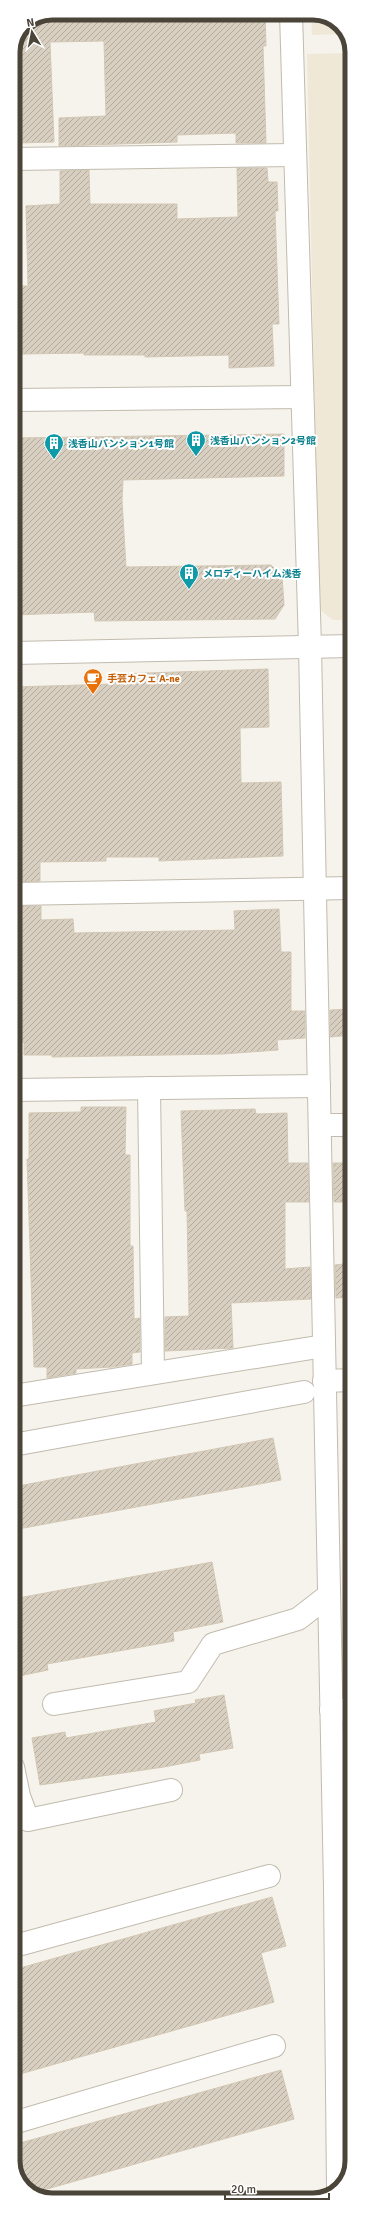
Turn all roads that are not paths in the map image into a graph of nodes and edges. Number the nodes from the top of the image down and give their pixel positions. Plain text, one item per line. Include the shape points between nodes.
1 (291, 20) edge
2 (294, 155) junction
3 (20, 159) edge
4 (302, 397) junction
5 (20, 400) edge
6 (345, 646) edge
7 (310, 647) junction
8 (20, 654) edge
9 (315, 888) junction
10 (345, 888) edge
11 (20, 894) edge
12 (319, 1086) junction
13 (149, 1088) junction
14 (20, 1090) edge
15 (345, 1125) edge
16 (320, 1126) junction
17 (324, 1346) junction
18 (153, 1373) junction
19 (324, 1380) junction
20 (345, 1380) edge
21 (304, 1392) dead end
22 (20, 1395) edge
23 (20, 1444) edge
24 (329, 1595) junction
25 (54, 1704) dead end
26 (342, 1710) edge
27 (171, 1790) dead end
28 (20, 1799) edge
29 (269, 1876) dead end
30 (344, 1887) edge
31 (20, 1944) edge
32 (274, 2046) dead end
33 (345, 2104) edge
34 (20, 2121) edge
35 (339, 2180) edge

1 - 2 street
2 - 3 street
2 - 4 street
4 - 5 street
4 - 7 street
6 - 7 street
7 - 8 street
7 - 9 street
9 - 10 street
9 - 11 street
9 - 12 street
12 - 13 street
12 - 16 street
13 - 14 street
13 - 18 street
15 - 16 street
16 - 17 street
17 - 18 street
17 - 19 street
18 - 22 street
19 - 20 street
19 - 24 street
21 - 23 street
24 - 25 street via 298,1619 213,1644 188,1682
24 - 26 street
26 - 30 street
27 - 28 street via 28,1820
29 - 31 street
30 - 33 street
32 - 34 street
33 - 35 street

